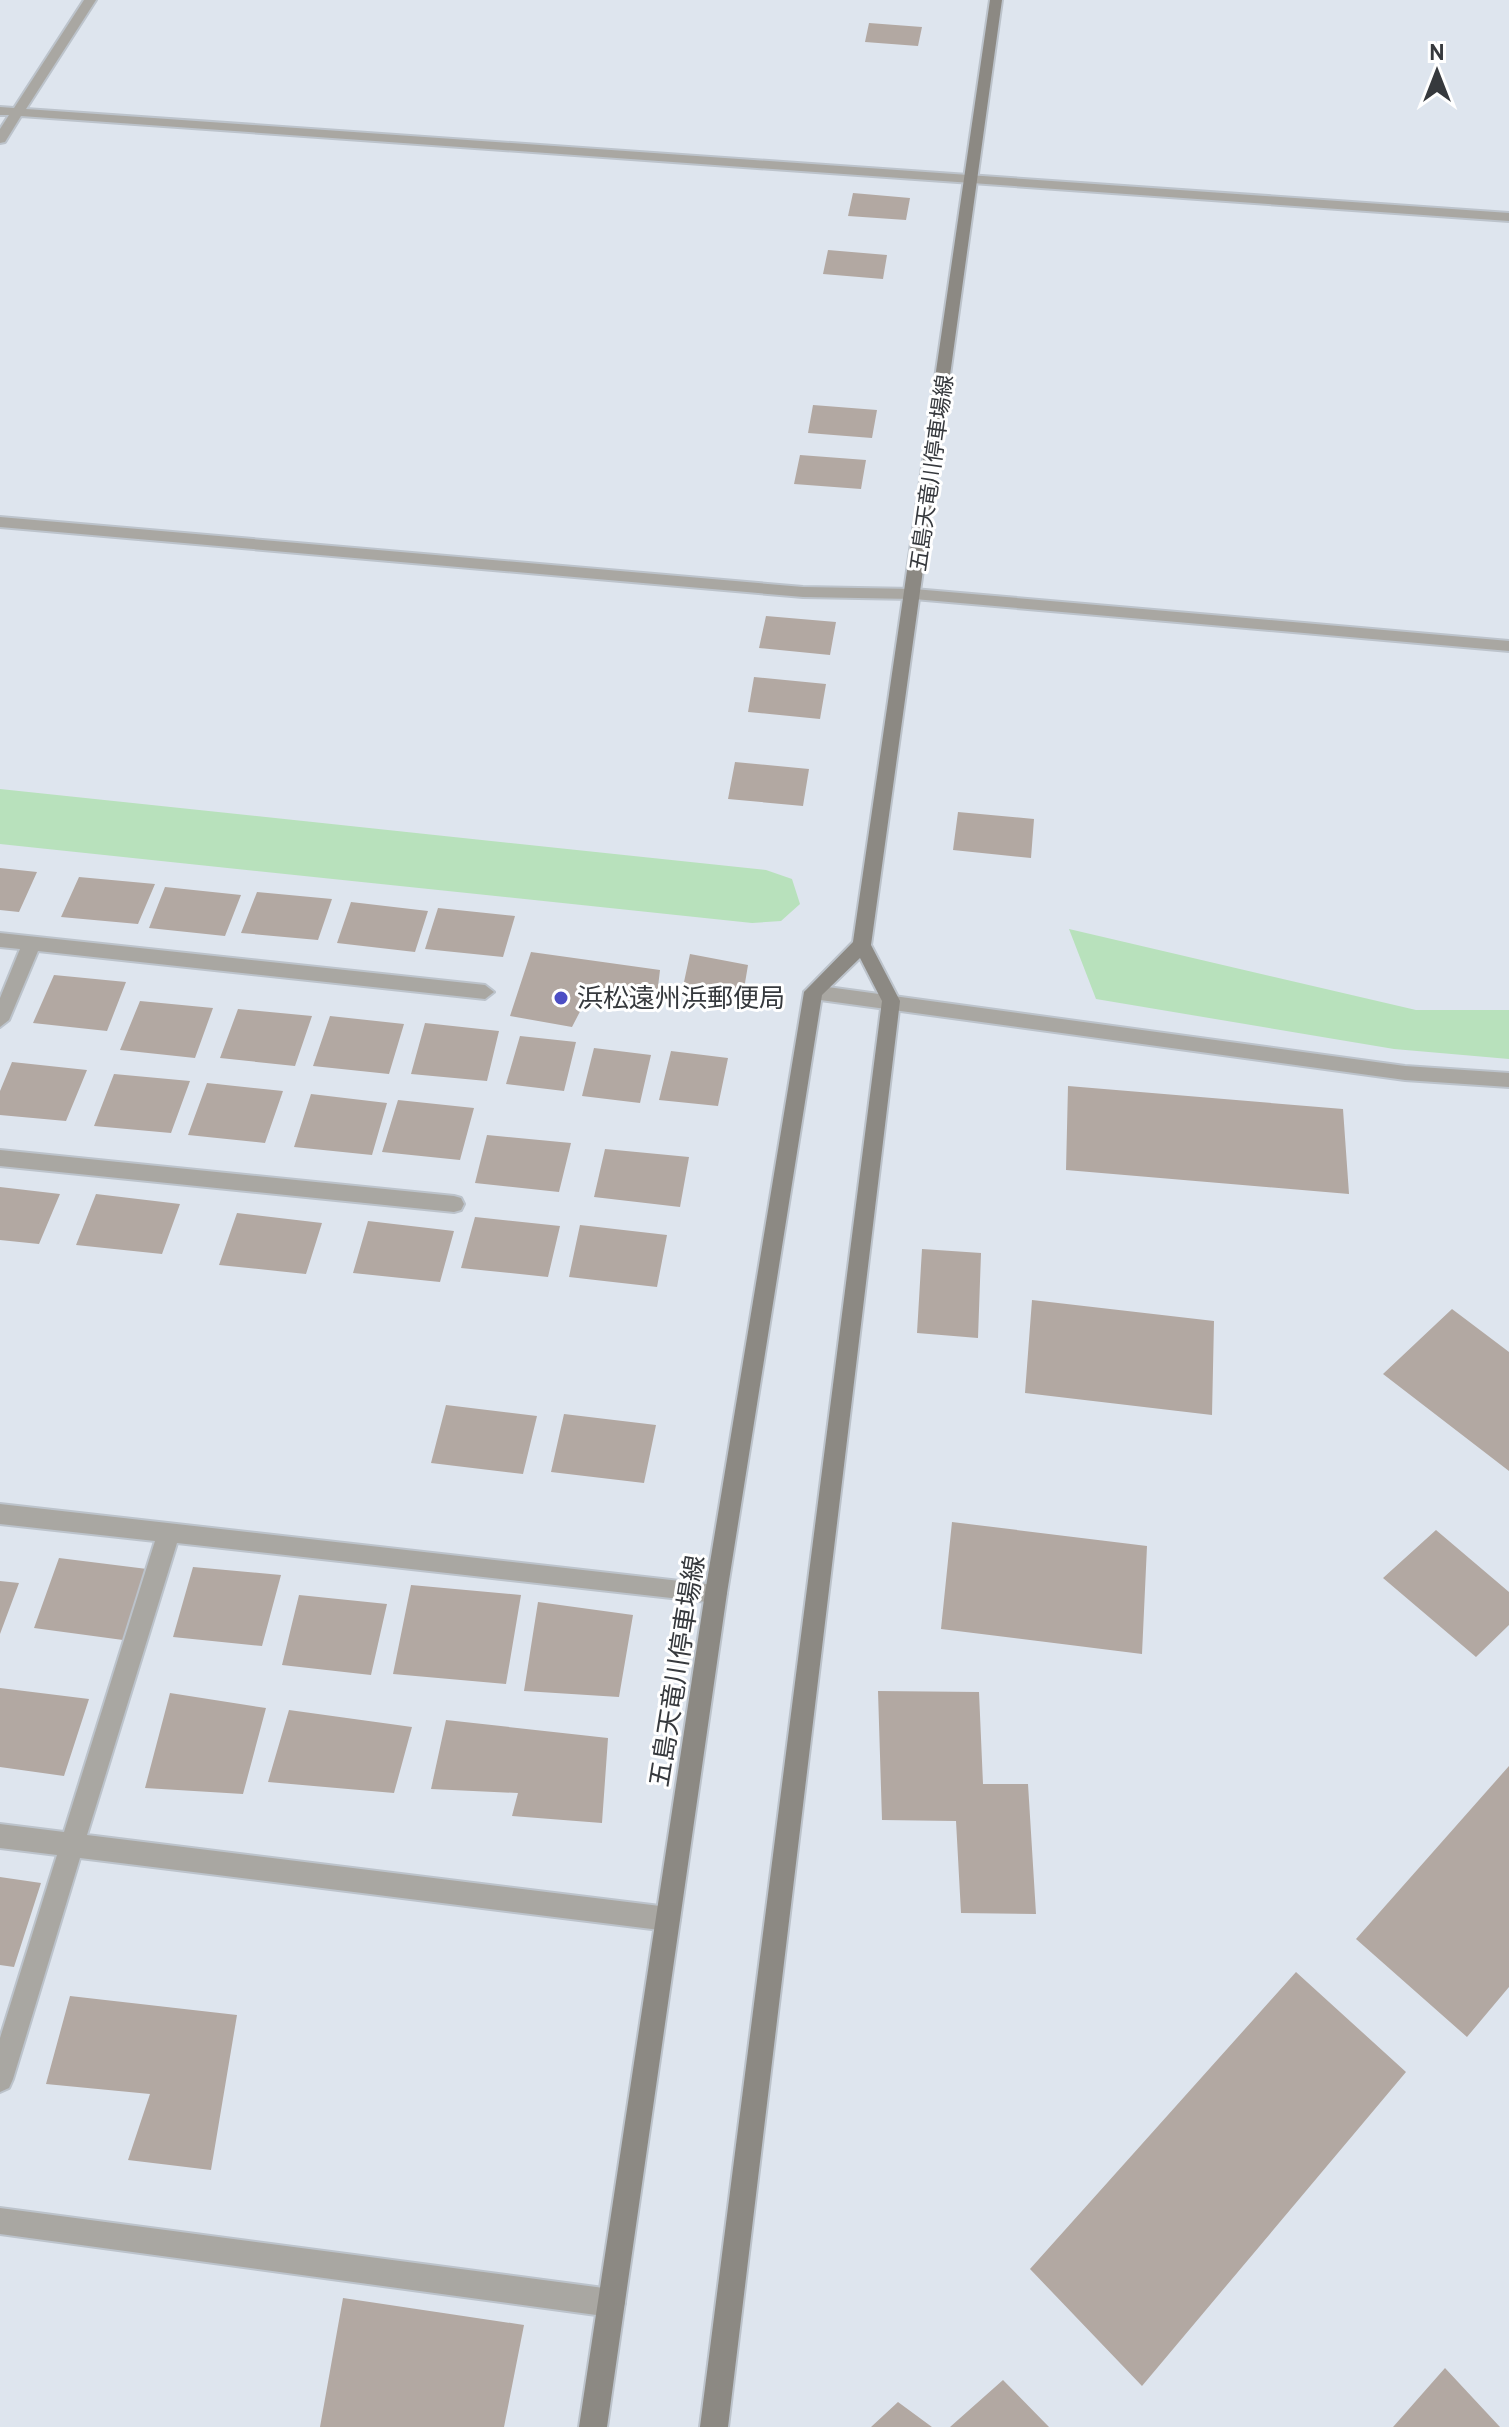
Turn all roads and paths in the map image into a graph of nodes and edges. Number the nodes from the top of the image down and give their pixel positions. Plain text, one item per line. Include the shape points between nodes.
1 (90, 0) edge
2 (996, 0) edge
3 (0, 111) edge
4 (17, 112) junction
5 (0, 139) edge
6 (973, 180) junction
7 (1509, 217) edge
8 (0, 522) edge
9 (914, 594) junction
10 (1509, 646) edge
11 (0, 940) edge
12 (32, 943) junction
13 (862, 945) junction
14 (485, 992) dead end
15 (813, 992) junction
16 (891, 1001) junction
17 (0, 1020) edge
18 (1509, 1080) edge
19 (0, 1158) edge
20 (454, 1204) dead end
21 (0, 1514) edge
22 (169, 1532) junction
23 (716, 1593) junction
24 (0, 1836) edge
25 (72, 1845) junction
26 (668, 1919) junction
27 (0, 2079) edge
28 (0, 2221) edge
29 (611, 2303) junction
30 (593, 2427) edge
31 (714, 2427) edge

1 - 4 street
2 - 6 main road, 五島天竜川停車場線
3 - 4 street
4 - 5 street
4 - 6 street
6 - 7 street
6 - 9 main road, 五島天竜川停車場線
8 - 9 street via 803,592
9 - 10 street
9 - 13 main road, 五島天竜川停車場線
11 - 12 street
12 - 14 street
12 - 17 street
13 - 15 main road
13 - 16 main road
15 - 16 street
15 - 23 main road, 五島天竜川停車場線
16 - 18 street via 1405,1073
16 - 31 main road
19 - 20 street
21 - 22 street
22 - 23 street
22 - 25 street
23 - 26 main road, 五島天竜川停車場線
24 - 25 street
25 - 26 street
25 - 27 street
26 - 29 main road, 五島天竜川停車場線
28 - 29 street
29 - 30 main road, 五島天竜川停車場線

